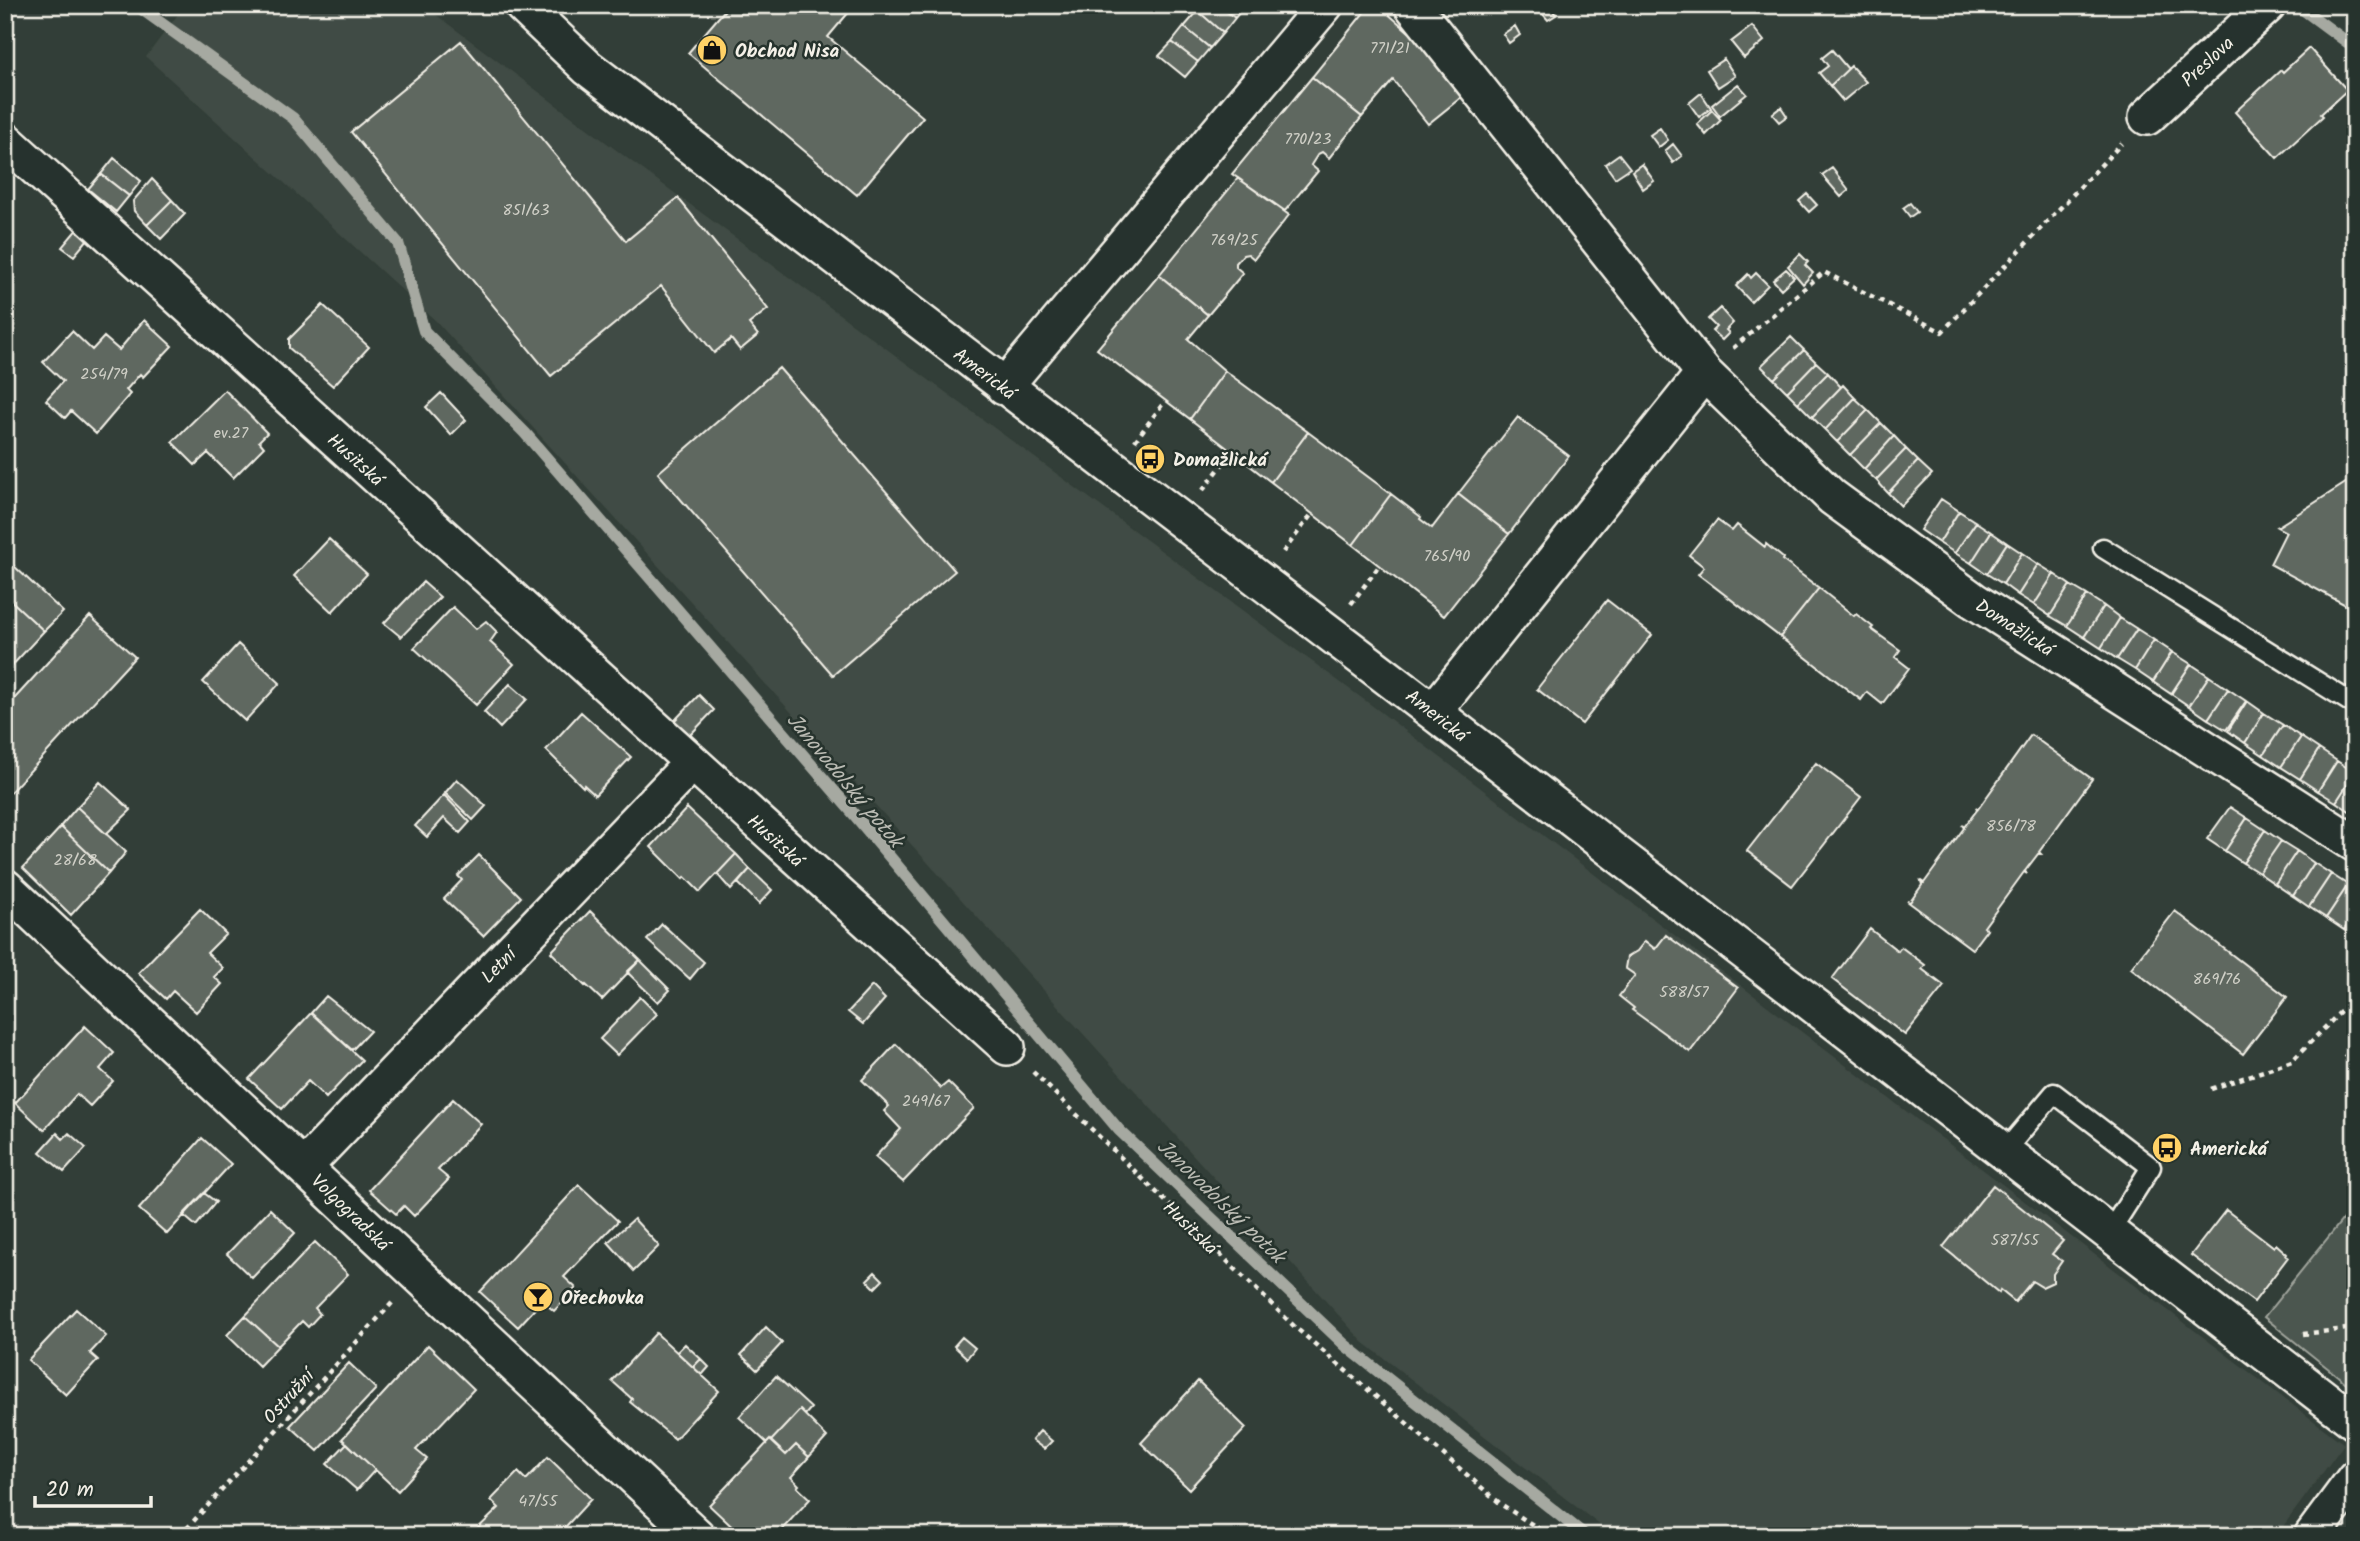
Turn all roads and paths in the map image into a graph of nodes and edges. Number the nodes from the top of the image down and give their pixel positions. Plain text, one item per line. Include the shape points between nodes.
1 (522, 5) edge
2 (1325, 5) edge
3 (1412, 5) edge
4 (2268, 5) edge
5 (2147, 117) joint
6 (5, 140) edge
7 (1704, 373) junction
8 (1004, 387) junction
9 (1165, 401) dead end
10 (1132, 444) dead end
11 (1232, 452) dead end
12 (1198, 496) dead end
13 (1312, 514) dead end
14 (2103, 548) dead end
15 (1277, 558) dead end
16 (1379, 566) dead end
17 (1346, 611) dead end
18 (2355, 705) edge
19 (1433, 712) junction
20 (691, 764) junction
21 (2355, 844) edge
22 (5, 887) edge
23 (2355, 996) edge
24 (1007, 1047) joint
25 (2211, 1089) dead end
26 (2004, 1152) junction
27 (304, 1167) junction
28 (2109, 1233) junction
29 (417, 1276) junction
30 (2355, 1422) edge
31 (2355, 1478) edge
32 (180, 1536) edge
33 (697, 1536) edge
34 (1550, 1536) edge
35 (2312, 1536) edge

1 - 8 street, Americká via 588,68
2 - 8 street
3 - 7 street, Domažlická
4 - 5 street, Preslova
5 - 7 path via 1941,332 1824,272
6 - 20 street, Husitská
7 - 19 street
7 - 21 street, Domažlická via 1832,497 1973,600
8 - 19 street, Americká
9 - 10 path
11 - 12 path
13 - 15 path
14 - 18 lane
16 - 17 path
19 - 26 street, Americká
20 - 24 street, Husitská
20 - 27 street, Letní
22 - 27 street, Volgogradská
23 - 25 path via 2292,1062
24 - 34 path, Husitská via 1295,1327 1502,1506
26 - 28 street, Americká
26 - 28 lane via 2054,1093 2151,1167
27 - 29 street, Volgogradská
28 - 30 street, Americká
29 - 32 path, Ostružní
29 - 33 street, Volgogradská
31 - 35 street

